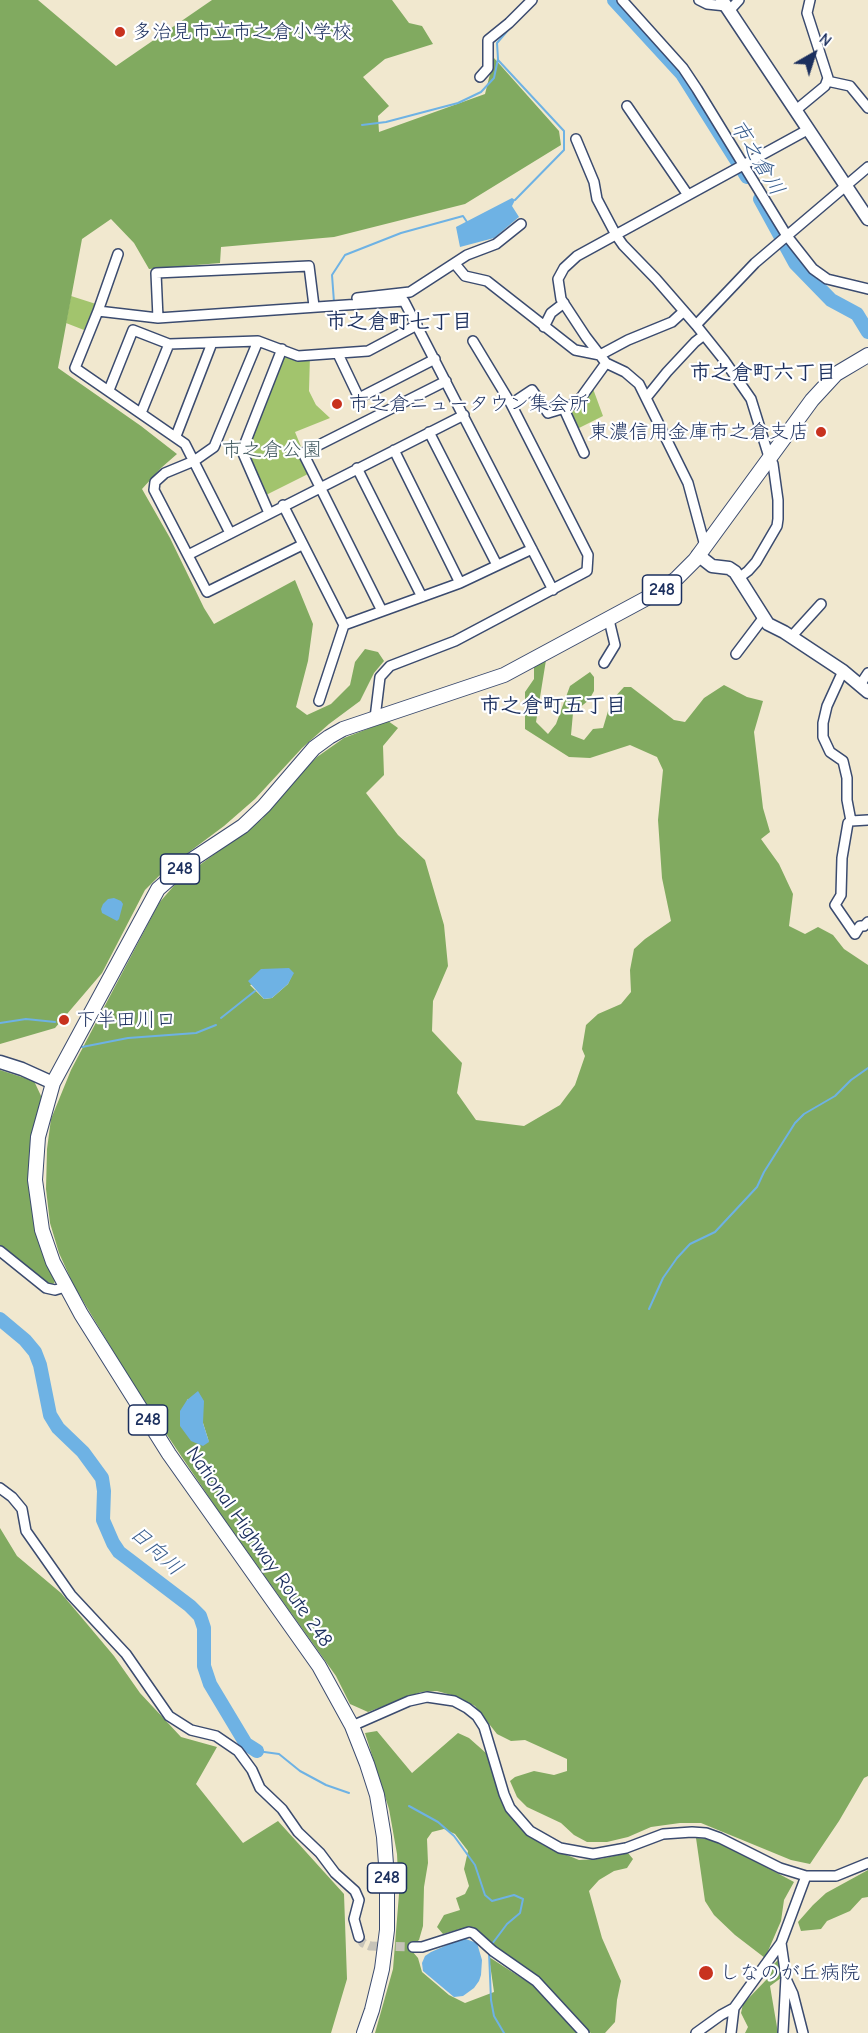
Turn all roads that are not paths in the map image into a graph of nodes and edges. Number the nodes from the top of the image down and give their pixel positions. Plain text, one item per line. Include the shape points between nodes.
1 (532, 0) edge
2 (622, 0) edge
3 (699, 0) edge
4 (739, 0) edge
5 (810, 0) edge
6 (726, 6) edge
7 (480, 77) dead end
8 (827, 81) junction
9 (627, 106) dead end
10 (868, 108) edge
11 (796, 110) junction
12 (809, 129) junction
13 (576, 139) dead end
14 (744, 164) junction
15 (868, 167) edge
16 (846, 185) junction
17 (688, 195) junction
18 (868, 219) edge
19 (521, 224) dead end
20 (616, 235) junction
21 (787, 236) junction
22 (118, 254) dead end
23 (455, 264) junction
24 (868, 289) edge
25 (564, 303) junction
26 (342, 304) junction
27 (314, 306) junction
28 (98, 311) junction
29 (684, 311) junction
30 (158, 318) junction
31 (417, 325) junction
32 (696, 325) junction
33 (544, 327) junction
34 (704, 335) junction
35 (258, 341) junction
36 (473, 341) dead end
37 (212, 343) junction
38 (169, 344) junction
39 (282, 349) junction
40 (338, 354) junction
41 (600, 355) junction
42 (868, 355) edge
43 (435, 359) junction
44 (606, 363) junction
45 (446, 381) junction
46 (109, 390) junction
47 (646, 398) junction
48 (511, 404) junction
49 (564, 408) junction
50 (141, 413) junction
51 (464, 415) junction
52 (429, 432) junction
53 (176, 436) junction
54 (394, 450) junction
55 (584, 453) dead end
56 (769, 458) junction
57 (194, 460) junction
58 (357, 468) junction
59 (319, 487) junction
60 (283, 505) junction
61 (269, 513) junction
62 (230, 533) junction
63 (302, 545) junction
64 (532, 549) junction
65 (702, 550) junction
66 (188, 555) junction
67 (497, 565) junction
68 (740, 577) junction
69 (460, 583) junction
70 (553, 590) junction
71 (422, 597) junction
72 (821, 604) dead end
73 (382, 611) junction
74 (764, 617) junction
75 (609, 620) junction
76 (344, 625) junction
77 (791, 637) junction
78 (736, 654) dead end
79 (604, 663) dead end
80 (843, 671) junction
81 (868, 673) edge
82 (864, 689) edge
83 (319, 701) dead end
84 (375, 718) junction
85 (868, 820) edge
86 (851, 821) junction
87 (868, 922) edge
88 (0, 1062) edge
89 (53, 1083) junction
90 (0, 1251) edge
91 (65, 1287) junction
92 (0, 1488) edge
93 (352, 1726) junction
94 (868, 1863) edge
95 (806, 1876) junction
96 (359, 1937) dead end
97 (780, 1943) junction
98 (413, 1947) tunnel mouth
99 (786, 1977) junction
100 (735, 2008) junction
101 (364, 2033) edge
102 (584, 2033) edge
103 (696, 2033) edge
104 (731, 2033) edge
105 (783, 2033) edge
106 (803, 2033) edge

1 - 7 street via 488,40 488,68
2 - 14 street via 683,68
3 - 6 street
4 - 6 street
5 - 8 street via 807,13
6 - 11 main road
8 - 10 street via 850,86
8 - 11 street
9 - 17 street
11 - 12 main road
12 - 14 street
12 - 16 main road
13 - 20 street via 594,182 597,200
14 - 17 street
14 - 21 street
15 - 16 street
16 - 18 main road
16 - 21 street
17 - 20 street
19 - 23 street via 496,244
20 - 25 street via 577,256 564,268 558,279
20 - 29 street
21 - 24 street via 813,269 827,279
21 - 32 street via 755,263
22 - 28 street
23 - 26 street via 410,292 347,299
23 - 33 street via 465,276 487,281
25 - 33 street via 551,313
25 - 41 street
26 - 27 street
26 - 31 street via 404,301
27 - 30 street
27 - 30 street via 309,266 156,273
28 - 30 street
28 - 46 street via 75,368
29 - 32 street
29 - 41 street via 672,322
31 - 40 street via 368,351
31 - 43 street
32 - 34 street
33 - 41 street via 575,350
34 - 47 street
34 - 56 street via 751,399
35 - 37 street
35 - 39 street
35 - 57 street via 214,447
36 - 48 street
37 - 38 street
37 - 53 street
38 - 46 street via 133,330
38 - 50 street
39 - 40 street via 298,356
39 - 61 street via 242,451
40 - 43 street via 359,398
41 - 44 street
42 - 56 highway, National Highway Route 248 / 248 via 836,374
43 - 45 street
44 - 47 street via 626,372
44 - 49 street via 580,399
45 - 51 street
45 - 59 street via 303,453
46 - 50 street
47 - 65 street via 688,483
48 - 49 street via 532,390 548,413
48 - 70 street via 588,555 586,570
49 - 55 street
50 - 53 street
51 - 52 street
51 - 64 street
52 - 54 street
52 - 67 street
53 - 57 street
54 - 58 street
54 - 69 street
56 - 65 highway, National Highway Route 248 / 248
56 - 68 street via 778,500 777,526 756,562
57 - 62 street
57 - 66 street via 165,473 154,490
58 - 59 street
58 - 71 street
59 - 60 street
59 - 73 street
60 - 61 street
60 - 63 street
61 - 62 street
62 - 66 street
63 - 66 street via 207,592
63 - 76 street
64 - 67 street
64 - 70 street
65 - 68 main road via 712,566 729,568
65 - 75 highway, National Highway Route 248 / 248 via 660,591
67 - 69 street
68 - 74 main road
69 - 71 street
70 - 84 street via 455,641 390,666 380,677
71 - 73 street
72 - 77 street
73 - 76 street
74 - 77 main road via 768,624
74 - 78 street
75 - 79 street via 615,645
75 - 84 highway, National Highway Route 248 / 248 via 504,675
76 - 83 street
77 - 80 main road
80 - 82 main road
80 - 86 street via 827,706 823,737 830,752 843,761
81 - 82 street
84 - 89 highway, National Highway Route 248 / 248 via 344,729 314,748 243,826 190,861 158,889
85 - 86 street
86 - 87 street via 842,858 841,895 835,905 855,934
88 - 89 main road
89 - 91 highway, National Highway Route 248 / 248 via 38,1137 34,1180 42,1230
90 - 91 street via 46,1288
91 - 93 highway, National Highway Route 248 / 248 via 169,1454 319,1666
92 - 96 street via 22,1509 26,1531 71,1595 126,1654 169,1716 191,1730 216,1736 238,1751 260,1788 355,1891 359,1900 354,1919
93 - 95 street via 409,1701 427,1697 454,1701 472,1712 484,1727 510,1808 530,1831 560,1848 593,1854 626,1848 663,1834 706,1833
93 - 101 highway, National Highway Route 248 / 248 via 377,1795 387,1878 382,1969
94 - 95 street via 836,1876
95 - 97 street
97 - 99 street
97 - 100 street
98 - 102 street via 473,1933 536,1982
99 - 105 street
99 - 106 street
100 - 103 street
100 - 104 street

